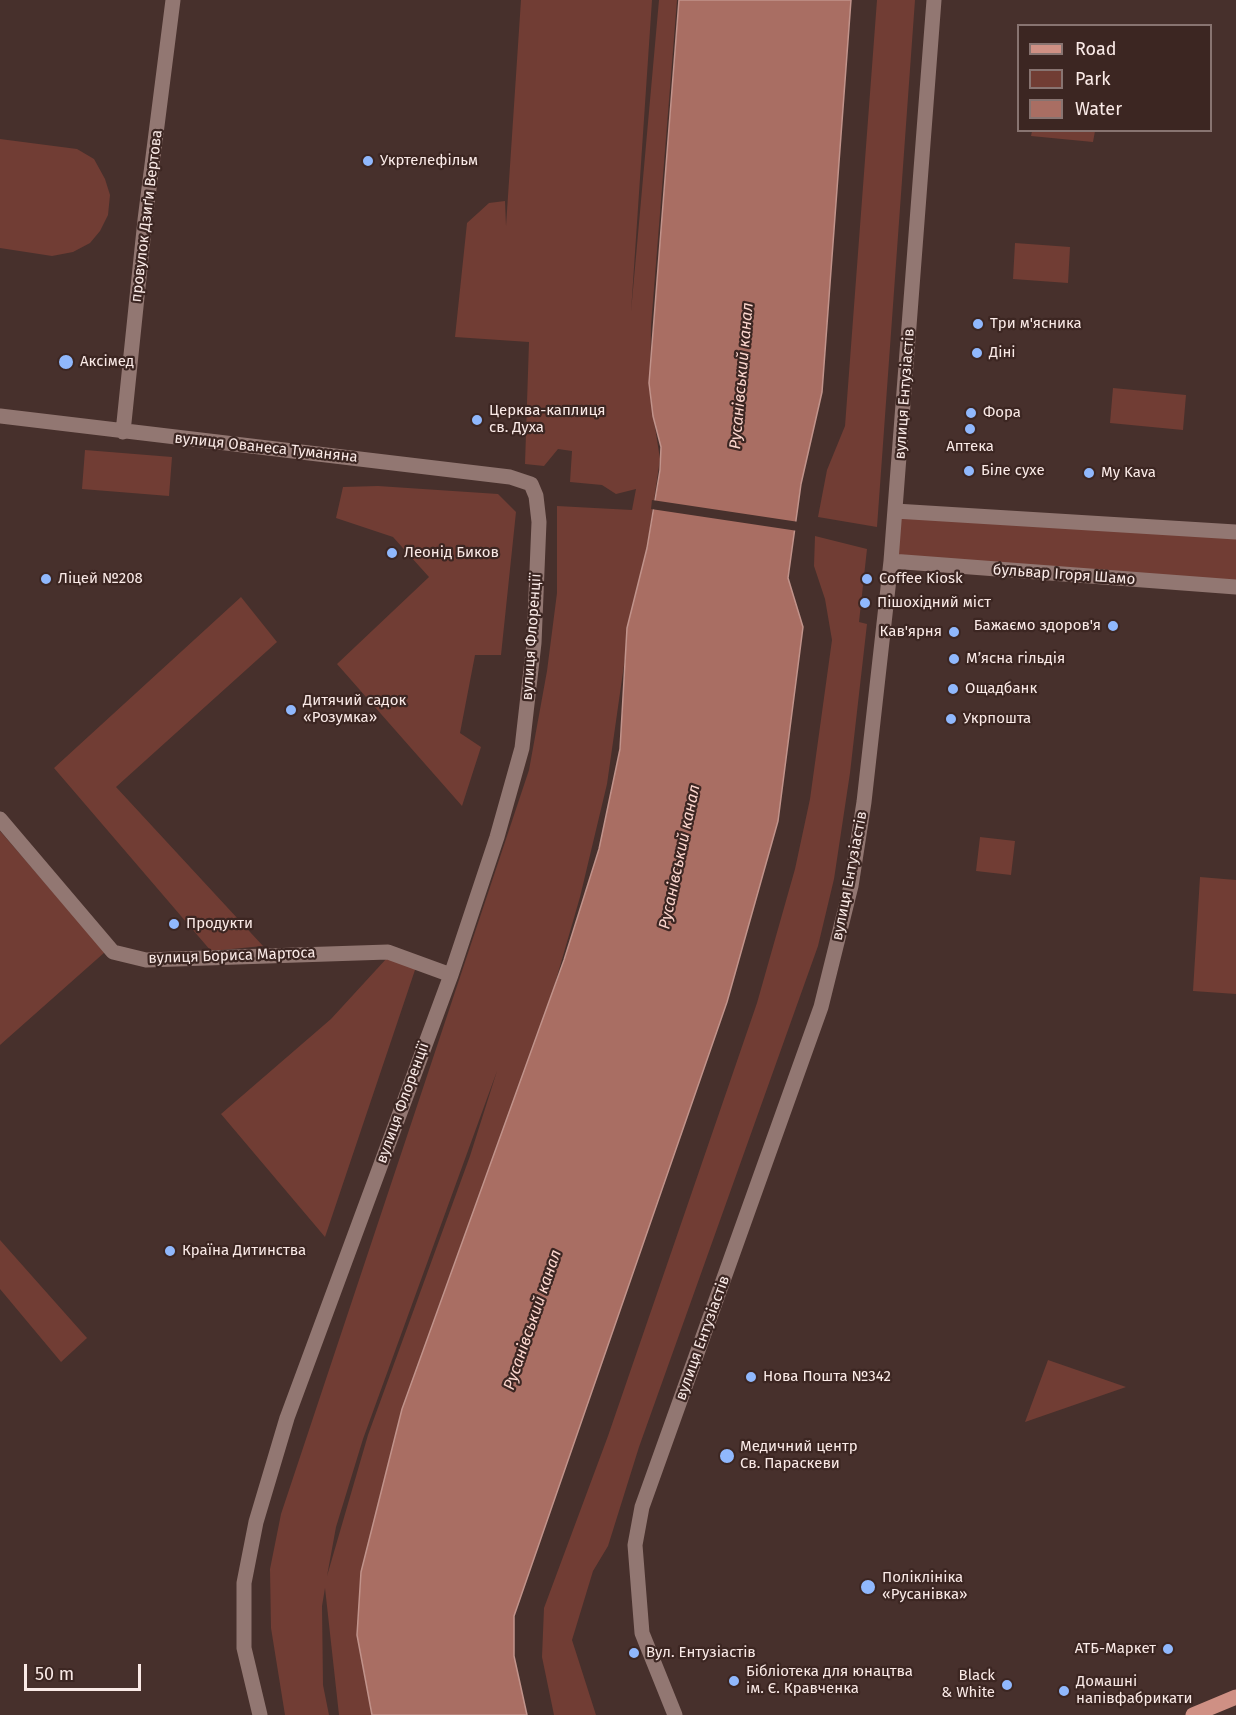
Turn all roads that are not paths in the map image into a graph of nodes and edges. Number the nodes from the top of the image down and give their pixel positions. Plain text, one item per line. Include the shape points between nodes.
1 (173, 0) edge
2 (934, 0) edge
3 (0, 416) edge
4 (123, 432) junction
5 (531, 484) joint
6 (896, 511) junction
7 (1236, 532) edge
8 (891, 561) junction
9 (1236, 587) edge
10 (0, 819) edge
11 (451, 975) junction
12 (1236, 1697) edge
13 (260, 1715) edge
14 (675, 1715) edge
15 (1193, 1715) edge

1 - 4 street, провулок Дзиґи Вертова
2 - 6 street, вулиця Ентузіастів
3 - 4 street, вулиця Ованеса Туманяна
4 - 5 street, вулиця Ованеса Туманяна via 498,475
5 - 11 street, вулиця Флоренції via 538,522 534,644 522,748
6 - 7 street
6 - 8 street, вулиця Ентузіастів
8 - 9 street, бульвар Ігоря Шамо
8 - 14 street, вулиця Ентузіастів via 864,801 840,937 798,1075 640,1516 635,1545 642,1633
10 - 11 street, вулиця Бориса Мартоса via 113,952 146,960 388,952
11 - 13 street, вулиця Флоренції via 287,1419 256,1522 244,1583 244,1648
12 - 15 main road

